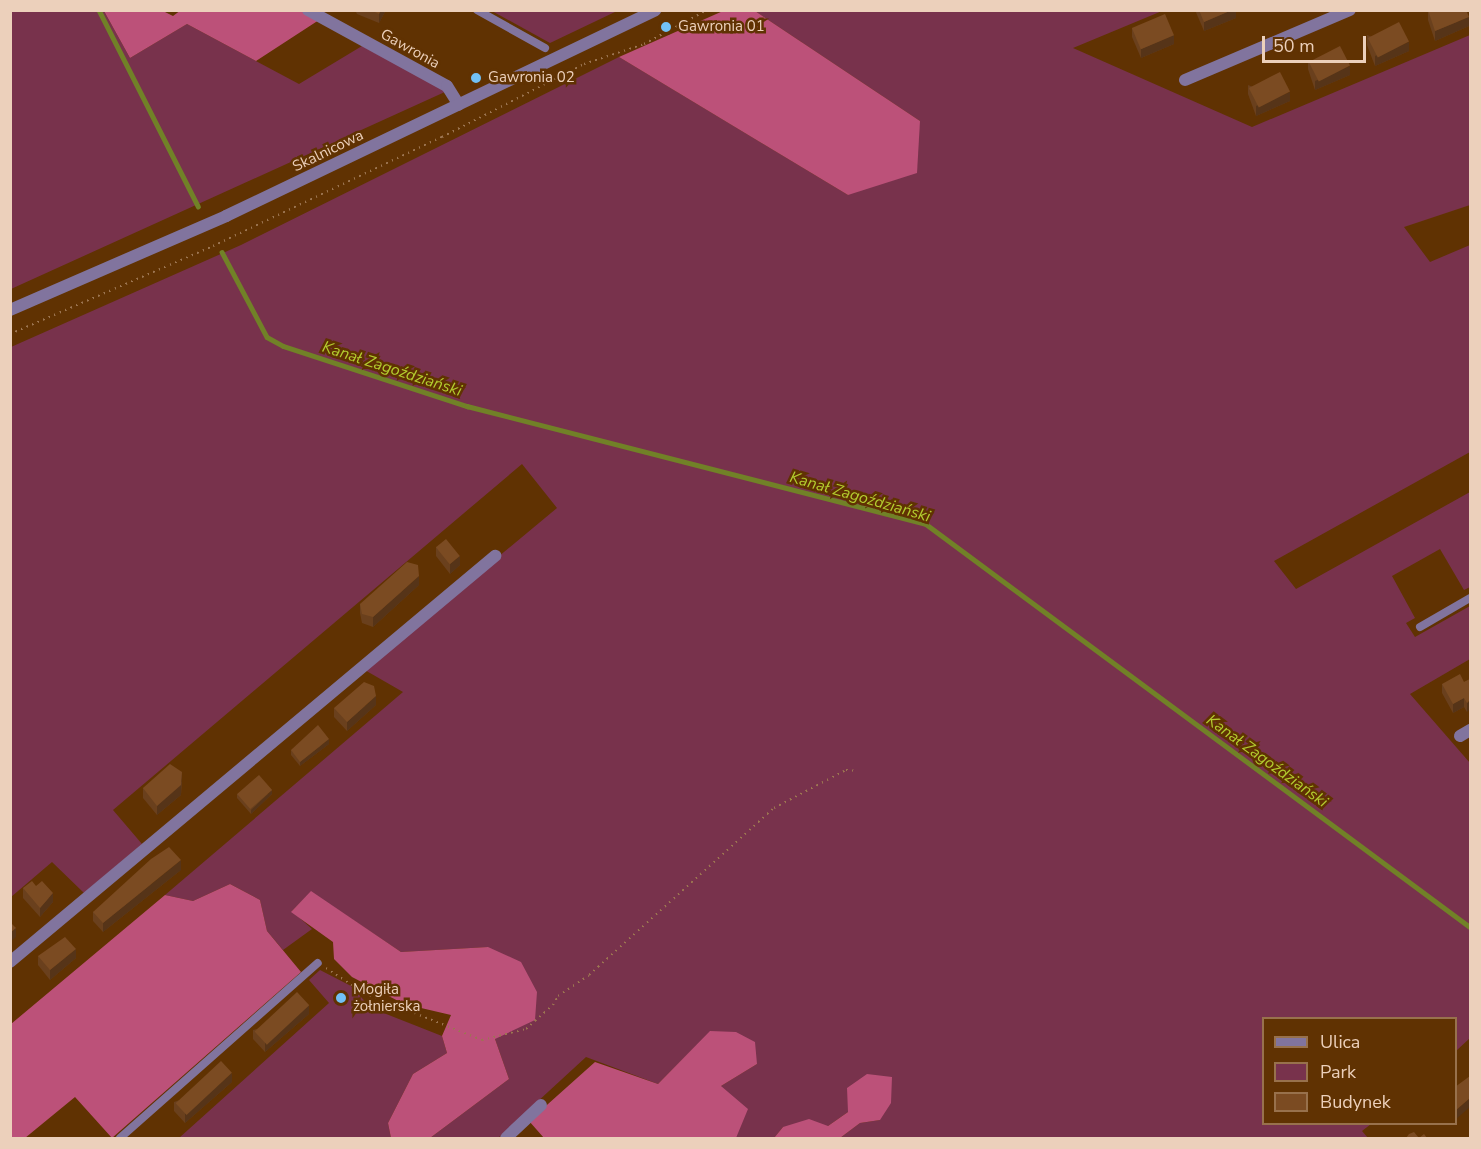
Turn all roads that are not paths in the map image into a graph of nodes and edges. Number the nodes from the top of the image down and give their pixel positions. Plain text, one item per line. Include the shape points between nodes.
1 (308, 10) edge
2 (477, 10) edge
3 (655, 10) edge
4 (1350, 10) edge
5 (545, 48) dead end
6 (1185, 80) dead end
7 (459, 105) junction
8 (10, 310) edge
9 (495, 556) dead end
10 (1470, 598) edge
11 (1420, 627) dead end
12 (10, 962) edge
13 (318, 963) road end
14 (541, 1105) dead end
15 (120, 1138) edge
16 (506, 1138) edge

1 - 7 street, Gawronia via 447,86
2 - 5 lane
3 - 7 street, Skalnicowa
4 - 6 street
7 - 8 street, Skalnicowa via 220,219
9 - 12 street
10 - 11 lane
13 - 15 lane
14 - 16 street

